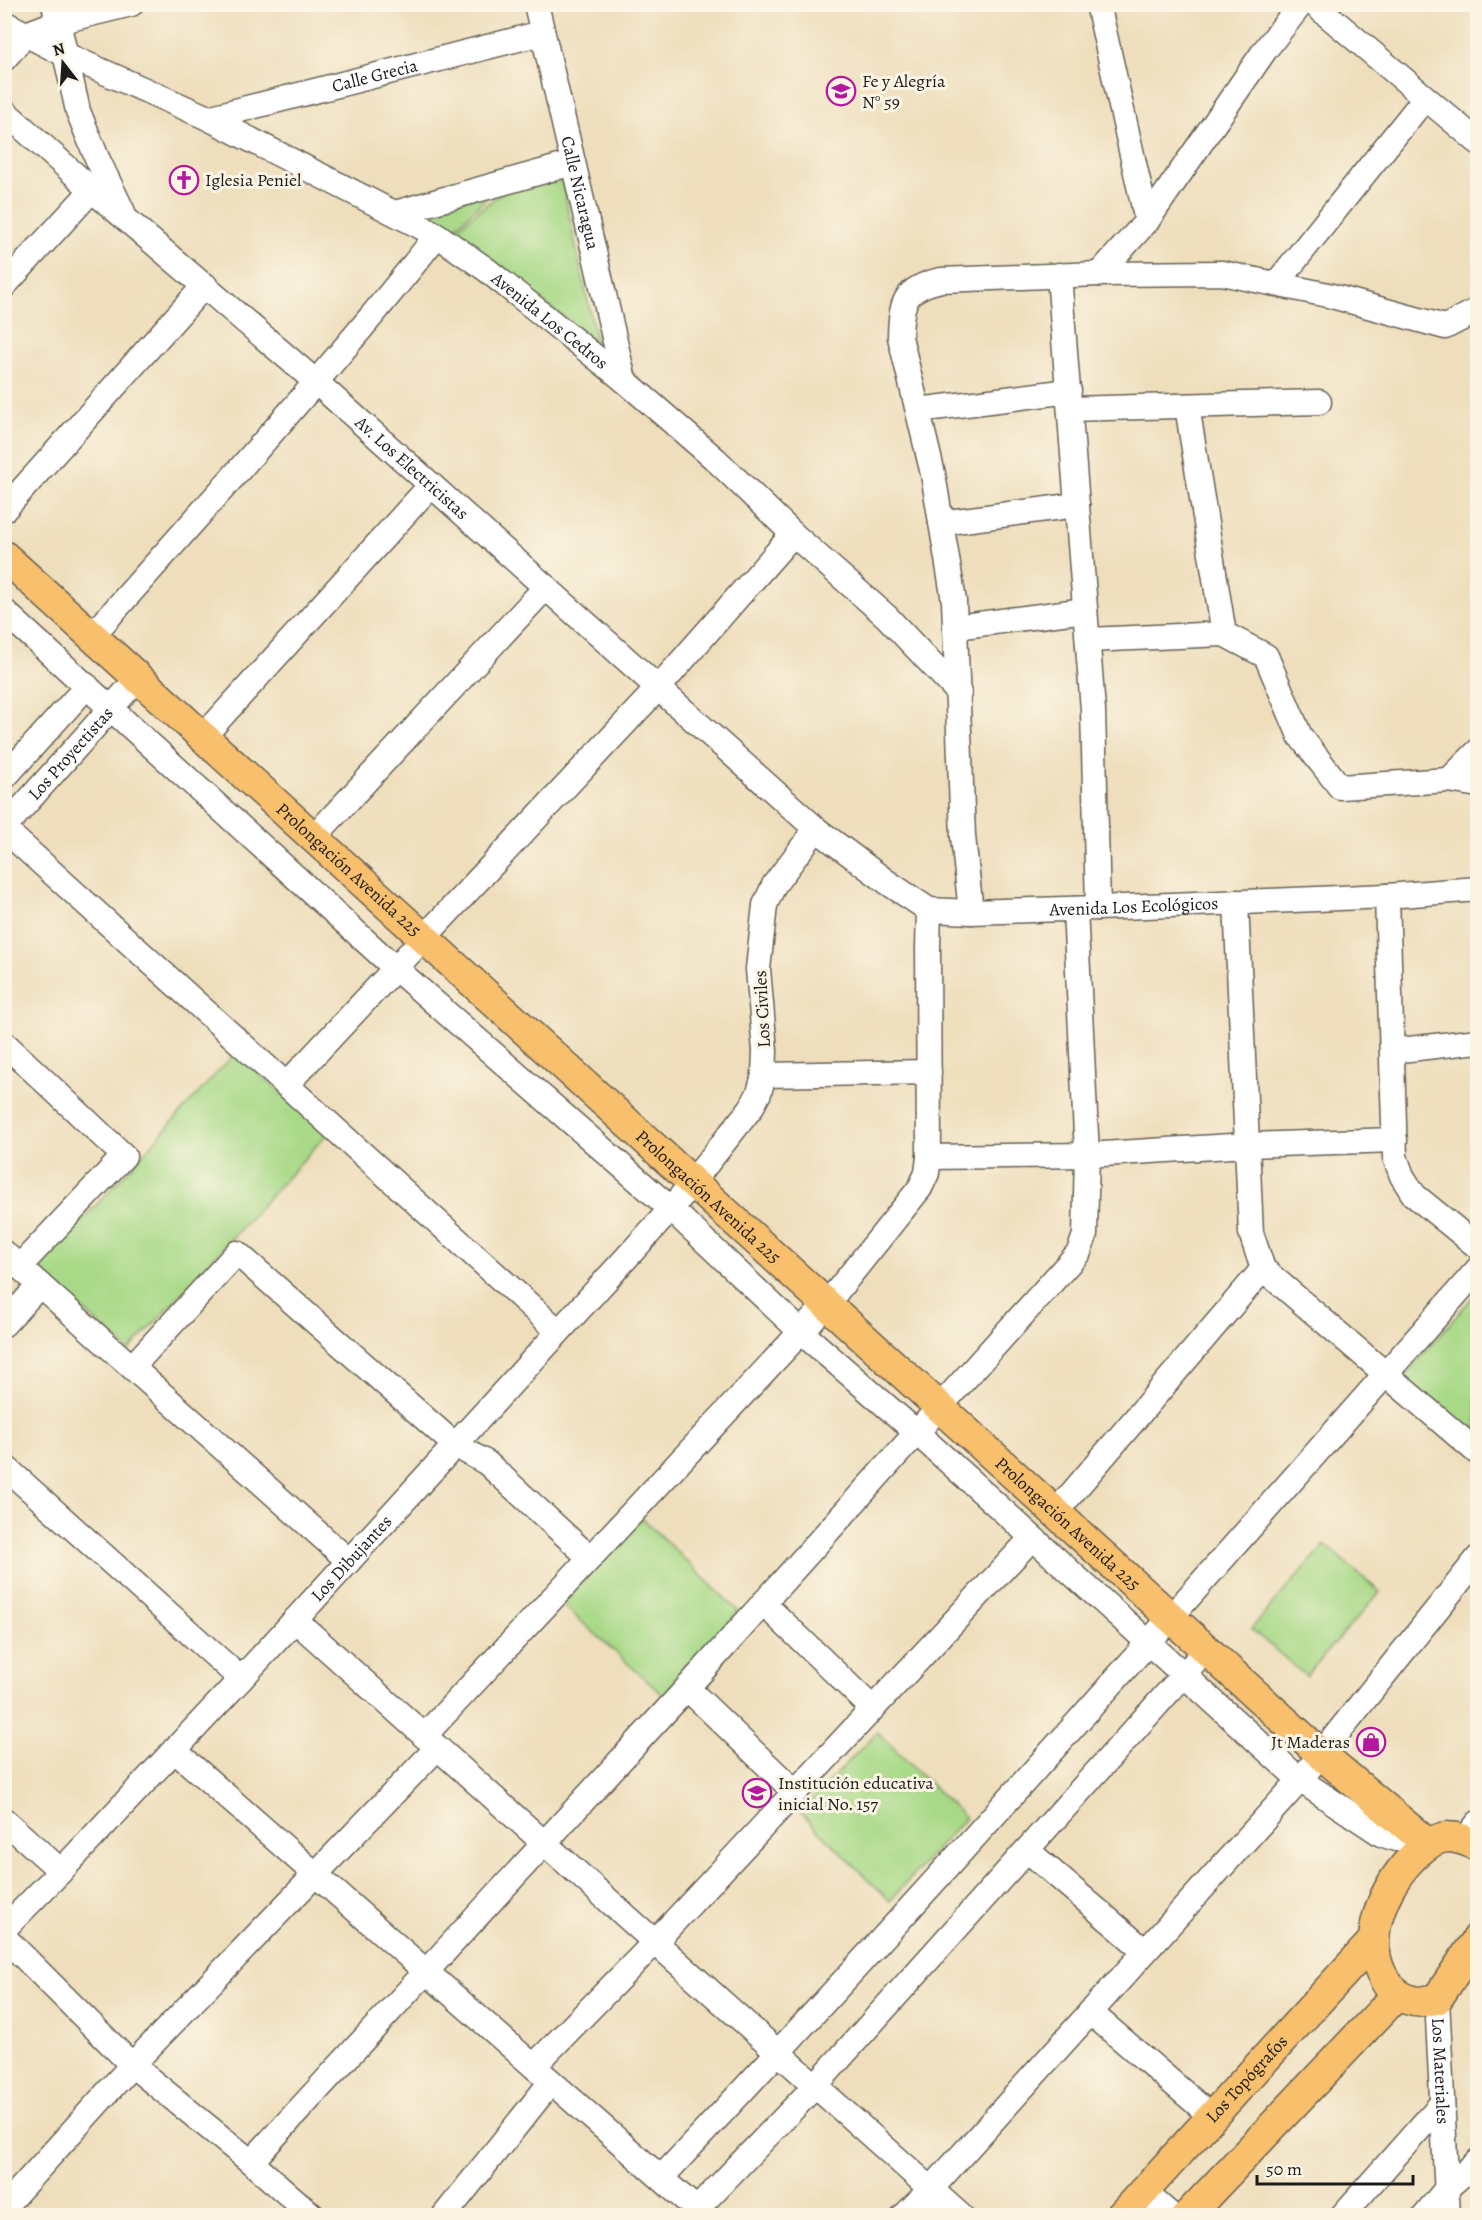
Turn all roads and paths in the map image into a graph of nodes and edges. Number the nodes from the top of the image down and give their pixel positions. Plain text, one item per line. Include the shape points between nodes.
1 (131, 4) edge
2 (536, 4) edge
3 (1098, 4) edge
4 (1302, 4) edge
5 (1314, 4) edge
6 (56, 13) edge
7 (4, 23) edge
8 (542, 33) junction
9 (26, 34) junction
10 (66, 55) junction
11 (4, 59) edge
12 (1425, 98) junction
13 (4, 111) edge
14 (208, 118) junction
15 (1478, 142) edge
16 (573, 163) junction
17 (92, 190) junction
18 (395, 213) junction
19 (127, 220) junction
20 (1147, 221) junction
21 (437, 235) junction
22 (1099, 274) junction
23 (1059, 275) junction
24 (1276, 284) junction
25 (205, 285) junction
26 (4, 286) edge
27 (1478, 310) edge
28 (624, 380) junction
29 (316, 382) junction
30 (1069, 400) junction
31 (1319, 402) dead end
32 (1187, 406) junction
33 (918, 410) junction
34 (431, 485) junction
35 (1077, 505) junction
36 (4, 510) edge
37 (941, 523) junction
38 (794, 534) junction
39 (4, 556) edge
40 (546, 587) junction
41 (1084, 610) junction
42 (4, 611) edge
43 (956, 627) junction
44 (1224, 634) junction
45 (91, 637) junction
46 (1088, 640) junction
47 (138, 678) junction
48 (87, 686) junction
49 (658, 687) junction
50 (959, 693) junction
51 (111, 708) junction
52 (202, 738) junction
53 (1478, 751) edge
54 (4, 778) edge
55 (1449, 780) junction
56 (1478, 785) edge
57 (4, 828) edge
58 (816, 829) junction
59 (313, 838) junction
60 (1478, 889) edge
61 (1387, 896) junction
62 (1236, 902) junction
63 (1087, 908) junction
64 (930, 910) junction
65 (971, 912) junction
66 (423, 938) junction
67 (395, 968) junction
68 (1478, 1041) edge
69 (4, 1043) edge
70 (1392, 1051) junction
71 (929, 1072) junction
72 (764, 1075) junction
73 (286, 1085) junction
74 (1395, 1140) junction
75 (1247, 1145) junction
76 (1088, 1155) junction
77 (929, 1158) junction
78 (693, 1183) junction
79 (671, 1209) junction
80 (1478, 1248) edge
81 (12, 1260) edge
82 (1263, 1269) junction
83 (1478, 1269) edge
84 (40, 1285) junction
85 (826, 1305) junction
86 (4, 1324) edge
87 (558, 1331) junction
88 (800, 1331) junction
89 (132, 1367) junction
90 (1384, 1375) junction
91 (939, 1407) junction
92 (916, 1432) junction
93 (455, 1445) junction
94 (1478, 1453) edge
95 (8, 1476) edge
96 (1055, 1513) junction
97 (1032, 1538) junction
98 (590, 1558) junction
99 (1478, 1558) edge
100 (349, 1561) junction
101 (763, 1603) junction
102 (1171, 1618) junction
103 (295, 1620) junction
104 (1149, 1643) junction
105 (1206, 1650) junction
106 (1183, 1675) junction
107 (241, 1679) junction
108 (687, 1688) junction
109 (873, 1708) junction
110 (431, 1742) junction
111 (174, 1750) junction
112 (1322, 1755) junction
113 (1300, 1780) junction
114 (795, 1792) junction
115 (4, 1820) edge
116 (1422, 1838) junction
117 (1475, 1840) edge
118 (545, 1844) junction
119 (1027, 1850) junction
120 (61, 1871) junction
121 (316, 1876) junction
122 (4, 1929) edge
123 (4, 1937) edge
124 (1478, 1938) edge
125 (1373, 1941) junction
126 (655, 1942) junction
127 (1145, 1951) junction
128 (427, 1972) junction
129 (1397, 1995) junction
130 (1437, 1999) junction
131 (1090, 2012) junction
132 (779, 2053) junction
133 (132, 2065) junction
134 (543, 2074) junction
135 (815, 2086) junction
136 (1442, 2103) junction
137 (1210, 2116) junction
138 (1478, 2161) edge
139 (251, 2162) junction
140 (661, 2178) junction
141 (931, 2188) junction
142 (1447, 2188) junction
143 (1143, 2191) junction
144 (4, 2207) edge
145 (700, 2212) edge
146 (313, 2216) edge
147 (444, 2216) edge
148 (904, 2216) edge
149 (961, 2216) edge
150 (1121, 2216) edge
151 (1172, 2216) edge
152 (1187, 2216) edge
153 (1342, 2216) edge
154 (1424, 2216) edge
155 (1448, 2216) edge

1 - 6 street
2 - 8 street, Calle Nicaragua
3 - 20 street
4 - 20 street via 1264,50
5 - 12 street
6 - 9 street
6 - 10 street
7 - 9 street, Avenida Los Cedros
8 - 14 street, Calle Grecia
8 - 16 street, Calle Nicaragua
9 - 10 street, Avenida Los Cedros
9 - 11 street
10 - 14 street, Avenida Los Cedros
10 - 19 street via 78,111
12 - 15 street
12 - 24 street
13 - 17 street, Av. Los Electricistas
14 - 18 street, Avenida Los Cedros
16 - 18 street
16 - 28 street, Calle Nicaragua
17 - 19 street, Av. Los Electricistas
17 - 26 street
18 - 21 street, Avenida Los Cedros
19 - 25 street, Av. Los Electricistas
20 - 22 street
21 - 28 street, Avenida Los Cedros
21 - 29 street
22 - 23 street
22 - 24 street via 1222,273
23 - 30 street
23 - 33 street via 941,280 922,284 907,297 900,337
24 - 27 street via 1445,327
25 - 29 street, Av. Los Electricistas
25 - 36 street
28 - 38 street, Avenida Los Cedros
29 - 34 street, Av. Los Electricistas
29 - 45 street
30 - 32 street
30 - 33 street
30 - 35 street
31 - 32 street
32 - 44 street
33 - 37 street
34 - 40 street, Av. Los Electricistas
34 - 52 street
35 - 37 street
35 - 41 street
37 - 43 street
38 - 49 street
38 - 50 street, Avenida Los Cedros via 887,617
39 - 45 main road, Prolongación Avenida 225
40 - 49 street, Av. Los Electricistas
40 - 59 street
41 - 43 street
41 - 46 street
42 - 48 street, Prolongación Avenida 225
43 - 50 street
44 - 46 street
44 - 55 street via 1266,656 1300,736 1340,787
45 - 47 main road, Prolongación Avenida 225
46 - 63 street via 1093,710
47 - 51 street, Los Proyectistas
47 - 52 main road, Prolongación Avenida 225
48 - 51 street, Prolongación Avenida 225
48 - 54 street
49 - 58 street, Av. Los Electricistas
49 - 66 street
50 - 65 street via 963,836
51 - 57 street, Los Proyectistas
51 - 67 street, Prolongación Avenida 225
52 - 59 main road, Prolongación Avenida 225
53 - 55 street
55 - 56 street
57 - 73 street
58 - 64 street
58 - 72 street, Los Civiles via 774,885 765,905 758,969
59 - 66 main road, Prolongación Avenida 225
60 - 61 street, Avenida Los Ecológicos
61 - 62 street, Avenida Los Ecológicos
61 - 70 street
62 - 63 street, Avenida Los Ecológicos
62 - 75 street
63 - 65 street, Avenida Los Ecológicos
63 - 76 street
64 - 65 street, Avenida Los Ecológicos
64 - 71 street
66 - 67 street
66 - 78 main road, Prolongación Avenida 225
67 - 73 street
67 - 79 street, Prolongación Avenida 225
68 - 70 street
69 - 81 street via 124,1156
70 - 74 street
71 - 72 street
71 - 77 street
72 - 78 street, Los Civiles via 752,1108
73 - 87 street
74 - 75 street
74 - 80 street via 1395,1157 1414,1195
75 - 76 street
75 - 82 street via 1251,1233
76 - 77 street
76 - 91 street via 1085,1235 1079,1252
77 - 85 street via 920,1188
78 - 79 street, Los Dibujantes
78 - 85 main road, Prolongación Avenida 225
79 - 87 street, Los Dibujantes
79 - 88 street, Prolongación Avenida 225
81 - 84 street
82 - 90 street
82 - 96 street
83 - 90 street
84 - 86 street
84 - 89 street
85 - 88 street
85 - 91 main road, Prolongación Avenida 225
87 - 93 street, Los Dibujantes
88 - 92 street, Prolongación Avenida 225
88 - 98 street
89 - 93 street via 237,1253
89 - 100 street
90 - 94 street
90 - 102 street
91 - 92 street
91 - 96 main road, Prolongación Avenida 225
92 - 97 street, Prolongación Avenida 225
92 - 101 street
93 - 98 street via 487,1463
93 - 100 street, Los Dibujantes
95 - 107 street
96 - 102 main road, Prolongación Avenida 225
97 - 104 street, Prolongación Avenida 225
97 - 109 street
98 - 110 street
99 - 112 street
100 - 103 street, Los Dibujantes
101 - 108 street
101 - 109 street
102 - 104 street
102 - 105 main road, Prolongación Avenida 225
103 - 107 street, Los Dibujantes
103 - 110 street
104 - 106 street, Prolongación Avenida 225
104 - 132 street
105 - 106 street
105 - 112 main road, Prolongación Avenida 225
106 - 113 street, Prolongación Avenida 225
106 - 119 street
107 - 111 street, Los Dibujantes
108 - 114 street
108 - 118 street
109 - 114 street
110 - 118 street
110 - 121 street
111 - 120 street, Los Dibujantes
111 - 121 street
112 - 113 street
112 - 116 main road, Prolongación Avenida 225
113 - 116 street, Prolongación Avenida 225 via 1380,1834 1396,1839
113 - 127 street
114 - 126 street
115 - 120 street
116 - 117 main road
116 - 125 main road via 1381,1905
118 - 126 street
118 - 128 street
119 - 127 street
119 - 135 street
120 - 122 street, Los Dibujantes
121 - 128 street
121 - 133 street
123 - 133 street
124 - 130 main road
125 - 129 main road via 1377,1964
125 - 137 main road, Los Topógrafos
126 - 132 street
126 - 134 street
127 - 131 street
128 - 134 street
128 - 139 street
129 - 130 main road via 1416,2002
129 - 152 main road
130 - 136 street, Los Materiales
131 - 137 street
131 - 141 street
132 - 135 street
132 - 140 street
133 - 139 street
133 - 144 street
134 - 140 street
134 - 147 street
135 - 141 street
135 - 145 street
136 - 142 street, Los Materiales
136 - 153 street
137 - 143 main road, Los Topógrafos
138 - 142 street
139 - 146 street
140 - 145 street
141 - 148 street
141 - 149 street
142 - 154 street
142 - 155 street, Los Materiales
143 - 150 main road, Los Topógrafos
143 - 151 street

